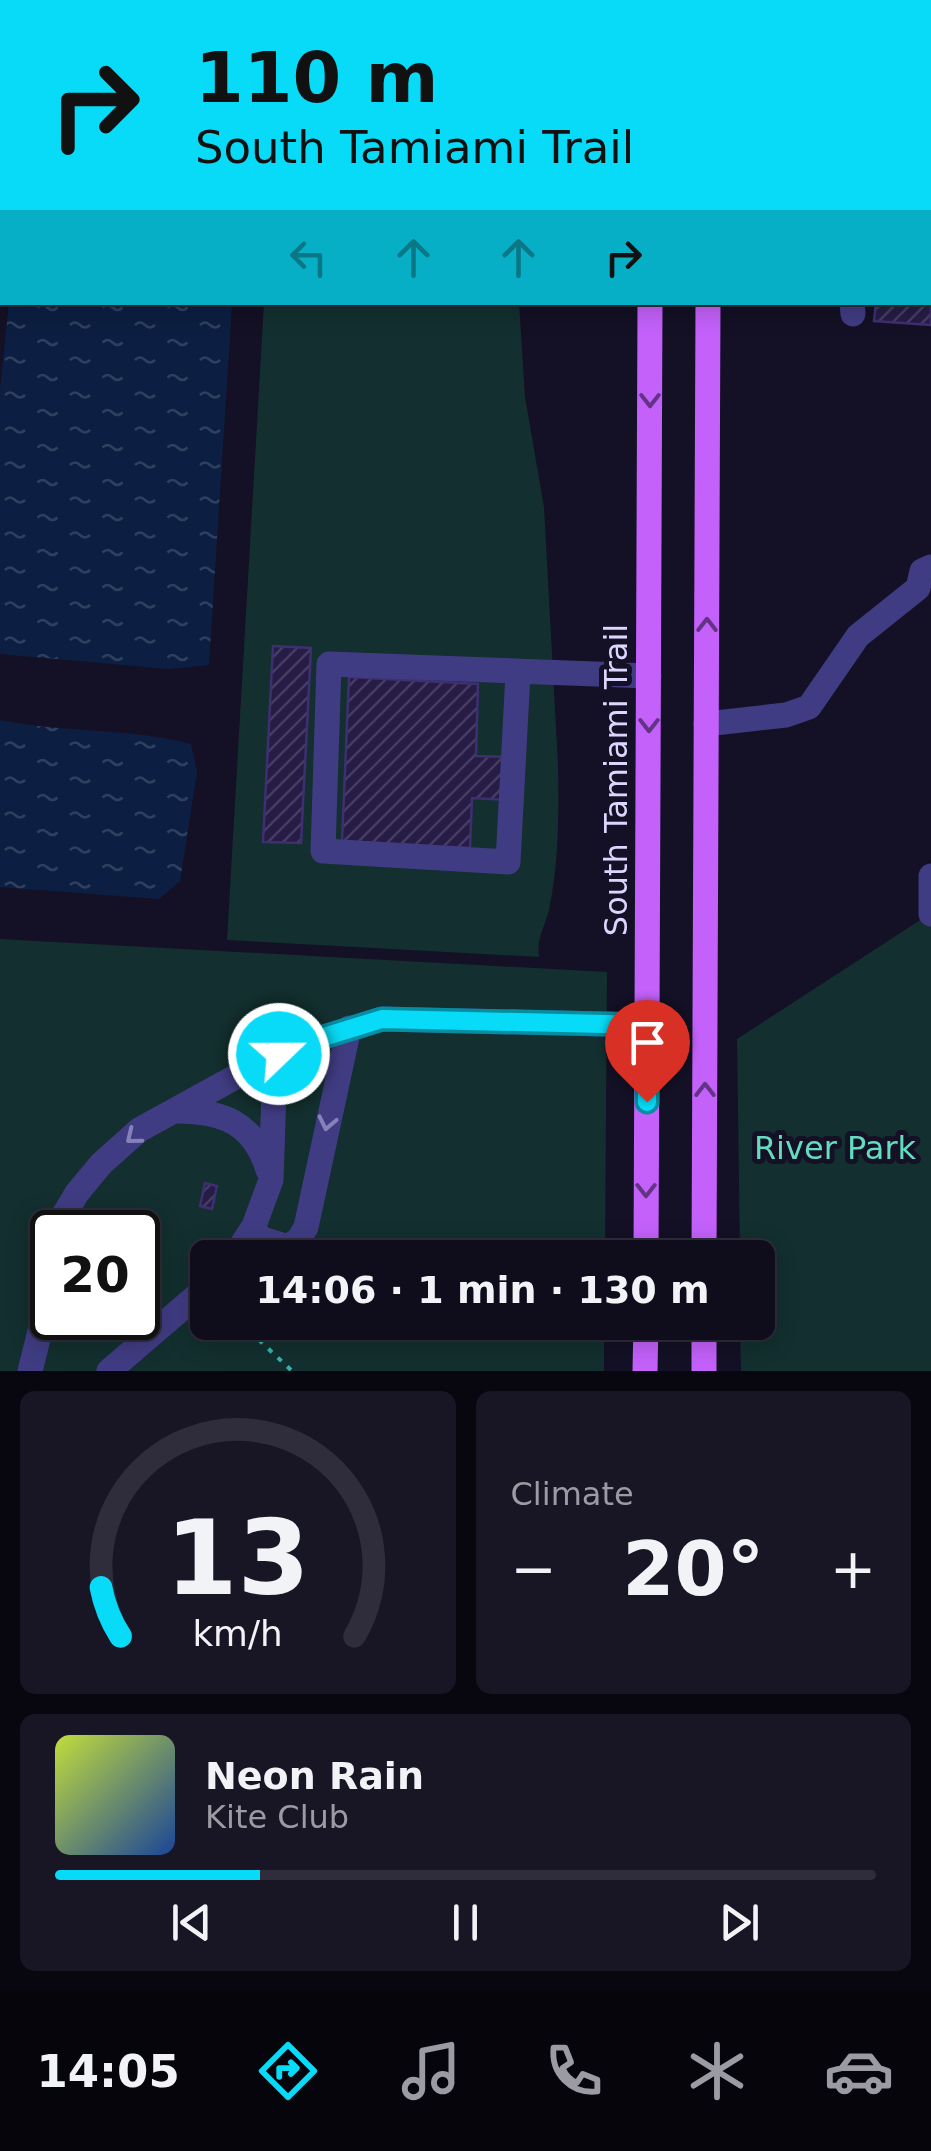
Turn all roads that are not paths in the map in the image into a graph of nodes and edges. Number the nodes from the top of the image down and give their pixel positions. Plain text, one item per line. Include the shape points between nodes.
1 (650, 305) edge
2 (708, 305) edge
3 (927, 582) edge
4 (518, 673) junction
5 (649, 676) junction
6 (706, 724) junction
7 (931, 876) edge
8 (931, 914) edge
9 (647, 1025) junction
10 (349, 1028) junction
11 (279, 1054) junction
12 (176, 1111) junction
13 (271, 1180) junction
14 (67, 1210) edge
15 (254, 1226) junction
16 (245, 1240) edge
17 (646, 1240) edge
18 (704, 1240) edge
19 (190, 1301) edge
20 (38, 1340) edge
21 (646, 1340) edge
22 (704, 1340) edge
23 (30, 1371) edge
24 (109, 1371) edge
25 (645, 1371) edge
26 (704, 1371) edge

1 -> 5 main road, South Tamiami Trail
6 -> 2 main road
3 - 6 lane via 858,636 809,706
4 - 4 lane via 330,664 323,852 508,862
4 - 5 lane
5 -> 9 main road, South Tamiami Trail
18 -> 6 main road
7 - 8 lane
9 - 10 lane via 382,1019
9 -> 17 main road, South Tamiami Trail
10 - 11 lane
10 -> 15 lane via 306,1228 288,1248 259,1238
11 - 12 lane
11 - 13 lane
12 - 13 lane via 212,1112 246,1130
12 -> 14 lane via 139,1130 101,1164
13 - 15 lane
15 - 16 lane
19 - 24 lane
20 - 23 lane
21 - 25 main road
22 - 26 main road

